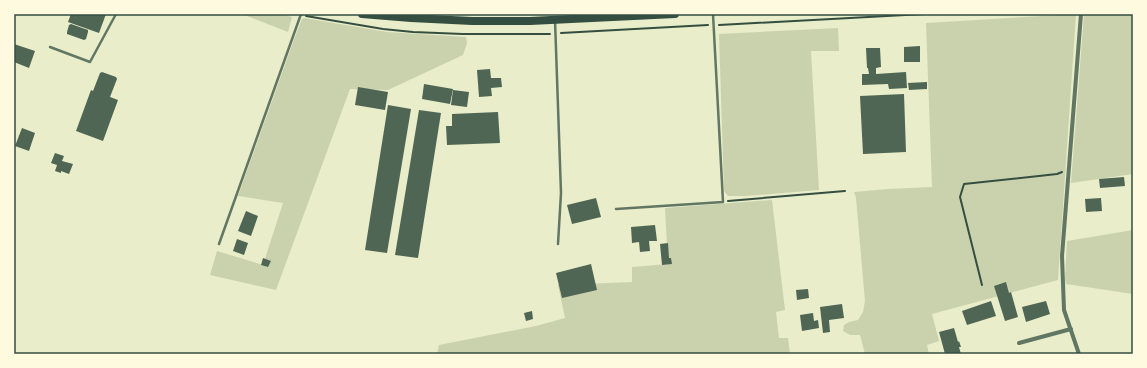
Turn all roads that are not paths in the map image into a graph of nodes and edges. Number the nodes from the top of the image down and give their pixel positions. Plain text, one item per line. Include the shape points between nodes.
1 (116, 14) edge
2 (301, 14) edge
3 (362, 14) edge
4 (675, 14) edge
5 (713, 14) edge
6 (1081, 14) edge
7 (555, 20) junction
8 (50, 47) dead end
9 (616, 209) dead end
10 (219, 244) dead end
11 (558, 244) dead end
12 (1071, 329) junction
13 (1019, 343) dead end
14 (1080, 354) edge

1 - 8 lane via 90,62
2 - 10 lane
3 - 7 main road via 472,21
4 - 7 main road
5 - 9 lane via 723,202
6 - 12 street via 1062,256 1064,310
7 - 11 lane via 560,193
12 - 13 street
12 - 14 street

